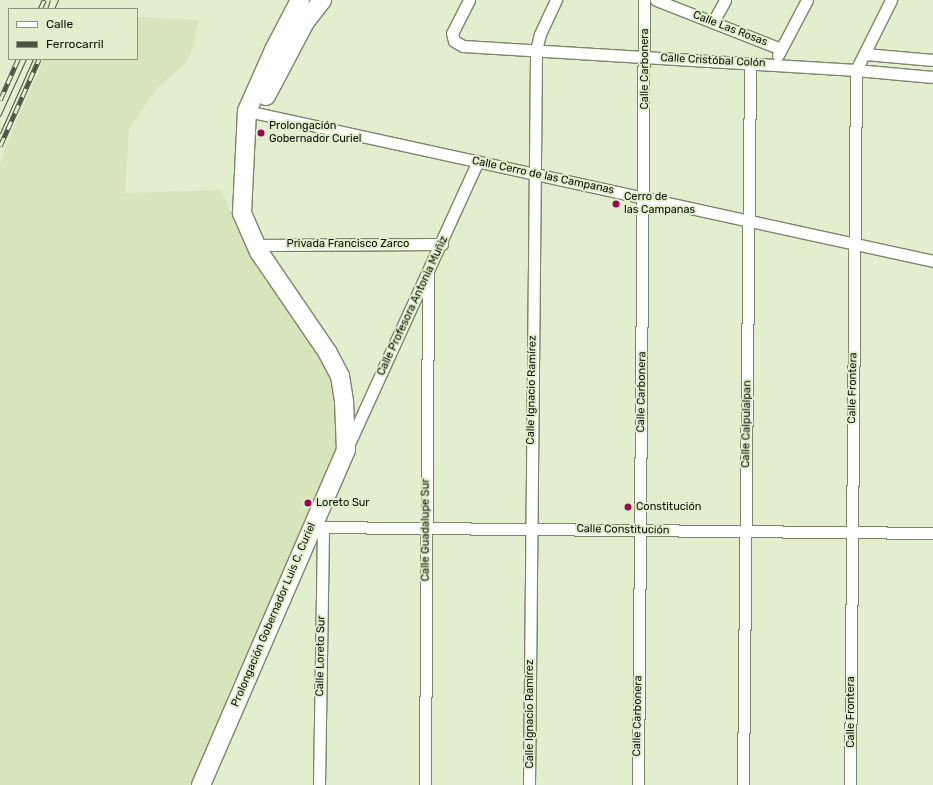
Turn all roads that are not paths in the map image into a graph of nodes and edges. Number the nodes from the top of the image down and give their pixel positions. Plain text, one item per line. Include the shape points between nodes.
1 (322, 0) edge
2 (469, 0) edge
3 (556, 0) edge
4 (644, 0) edge
5 (656, 0) edge
6 (724, 0) edge
7 (807, 0) edge
8 (891, 0) edge
9 (299, 1) edge
10 (713, 22) junction
11 (781, 49) junction
12 (536, 50) junction
13 (865, 54) junction
14 (645, 57) junction
15 (933, 60) edge
16 (750, 63) junction
17 (773, 64) junction
18 (856, 70) junction
19 (933, 77) edge
20 (252, 112) junction
21 (478, 161) junction
22 (534, 174) junction
23 (644, 198) junction
24 (749, 220) junction
25 (442, 244) junction
26 (855, 244) junction
27 (255, 245) junction
28 (933, 261) edge
29 (428, 275) junction
30 (346, 450) junction
31 (318, 527) junction
32 (426, 528) junction
33 (531, 529) junction
34 (640, 530) junction
35 (745, 531) junction
36 (852, 532) junction
37 (933, 533) edge
38 (201, 785) edge
39 (319, 785) edge
40 (425, 785) edge
41 (529, 785) edge
42 (638, 785) edge
43 (743, 785) edge
44 (850, 785) edge

1 - 20 main road, Prolongación Gobernador Luis C. Curiel via 305,22
2 - 12 street, Calle Cristóbal Colón via 452,33 454,40 463,46
3 - 12 street, Calle Ignacio Ramírez via 540,34
4 - 14 street, Calle Carbonera
5 - 10 street, Calle Las Rosas
6 - 10 street
7 - 11 street
8 - 13 street, Calle Frontera
9 - 20 main road, Prolongación Gobernador Luis C. Curiel
10 - 11 street, Calle Las Rosas
11 - 17 street
12 - 14 street, Calle Cristóbal Colón
12 - 22 street, Calle Ignacio Ramírez
13 - 15 street
13 - 18 street, Calle Frontera
14 - 16 street, Calle Cristóbal Colón
14 - 23 street, Calle Carbonera
16 - 17 street, Calle Cristóbal Colón
16 - 24 street, Calle Calpulalpan
17 - 18 street, Calle Cristóbal Colón
18 - 19 street, Calle Cristóbal Colón
18 - 26 street, Calle Frontera
20 - 21 street, Calle Cerro de las Campanas
20 - 27 main road, Prolongación Gobernador Luis C. Curiel via 245,138 242,213
21 - 22 street, Calle Cerro de las Campanas
21 - 25 street, Calle Profesora Antonia Muñiz
22 - 23 street, Calle Cerro de las Campanas
22 - 33 street, Calle Ignacio Ramírez
23 - 24 street, Calle Cerro de las Campanas
23 - 34 street, Calle Carbonera
24 - 26 street, Calle Cerro de las Campanas
24 - 35 street, Calle Calpulalpan
25 - 27 street, Privada Francisco Zarco
25 - 29 street, Calle Profesora Antonia Muñiz
26 - 28 street, Calle Cerro de las Campanas
26 - 36 street, Calle Frontera
27 - 30 main road, Prolongación Gobernador Luis C. Curiel via 328,353 340,376
29 - 30 street, Calle Profesora Antonia Muñiz
29 - 32 street, Calle Guadalupe Sur
30 - 31 main road, Prolongación Gobernador Luis C. Curiel
31 - 32 street, Calle Constitución
31 - 38 main road, Prolongación Gobernador Luis C. Curiel
31 - 39 street, Calle Loreto Sur
32 - 33 street, Calle Constitución
32 - 40 street, Calle Guadalupe Sur
33 - 34 street, Calle Constitución
33 - 41 street, Calle Ignacio Ramírez
34 - 35 street, Calle Constitución
34 - 42 street, Calle Carbonera
35 - 36 street, Calle Constitución
35 - 43 street, Calle Calpulalpan
36 - 37 street, Calle Constitución
36 - 44 street, Calle Frontera

